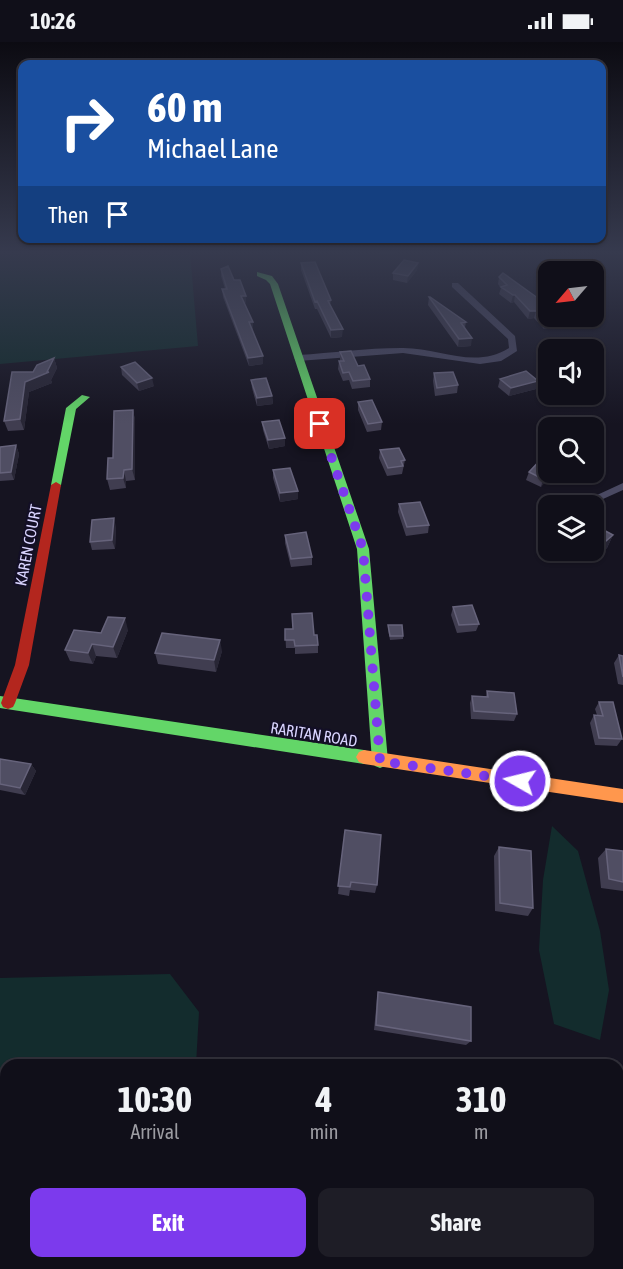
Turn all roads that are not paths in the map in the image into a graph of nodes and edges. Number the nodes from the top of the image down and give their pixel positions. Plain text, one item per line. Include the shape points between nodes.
1 (282, 309) edge
2 (481, 309) edge
3 (298, 358) junction
4 (85, 398) dead end
5 (623, 486) edge
6 (603, 495) dead end
7 (4, 703) edge
8 (380, 761) junction
9 (623, 796) edge

1 - 3 street
2 - 3 street via 512,338 511,353 480,361 403,350
3 - 8 street via 363,549
4 - 7 street, KAREN COURT via 71,408 22,665
5 - 6 street
7 - 8 street, RARITAN ROAD
8 - 9 street, RARITAN ROAD

